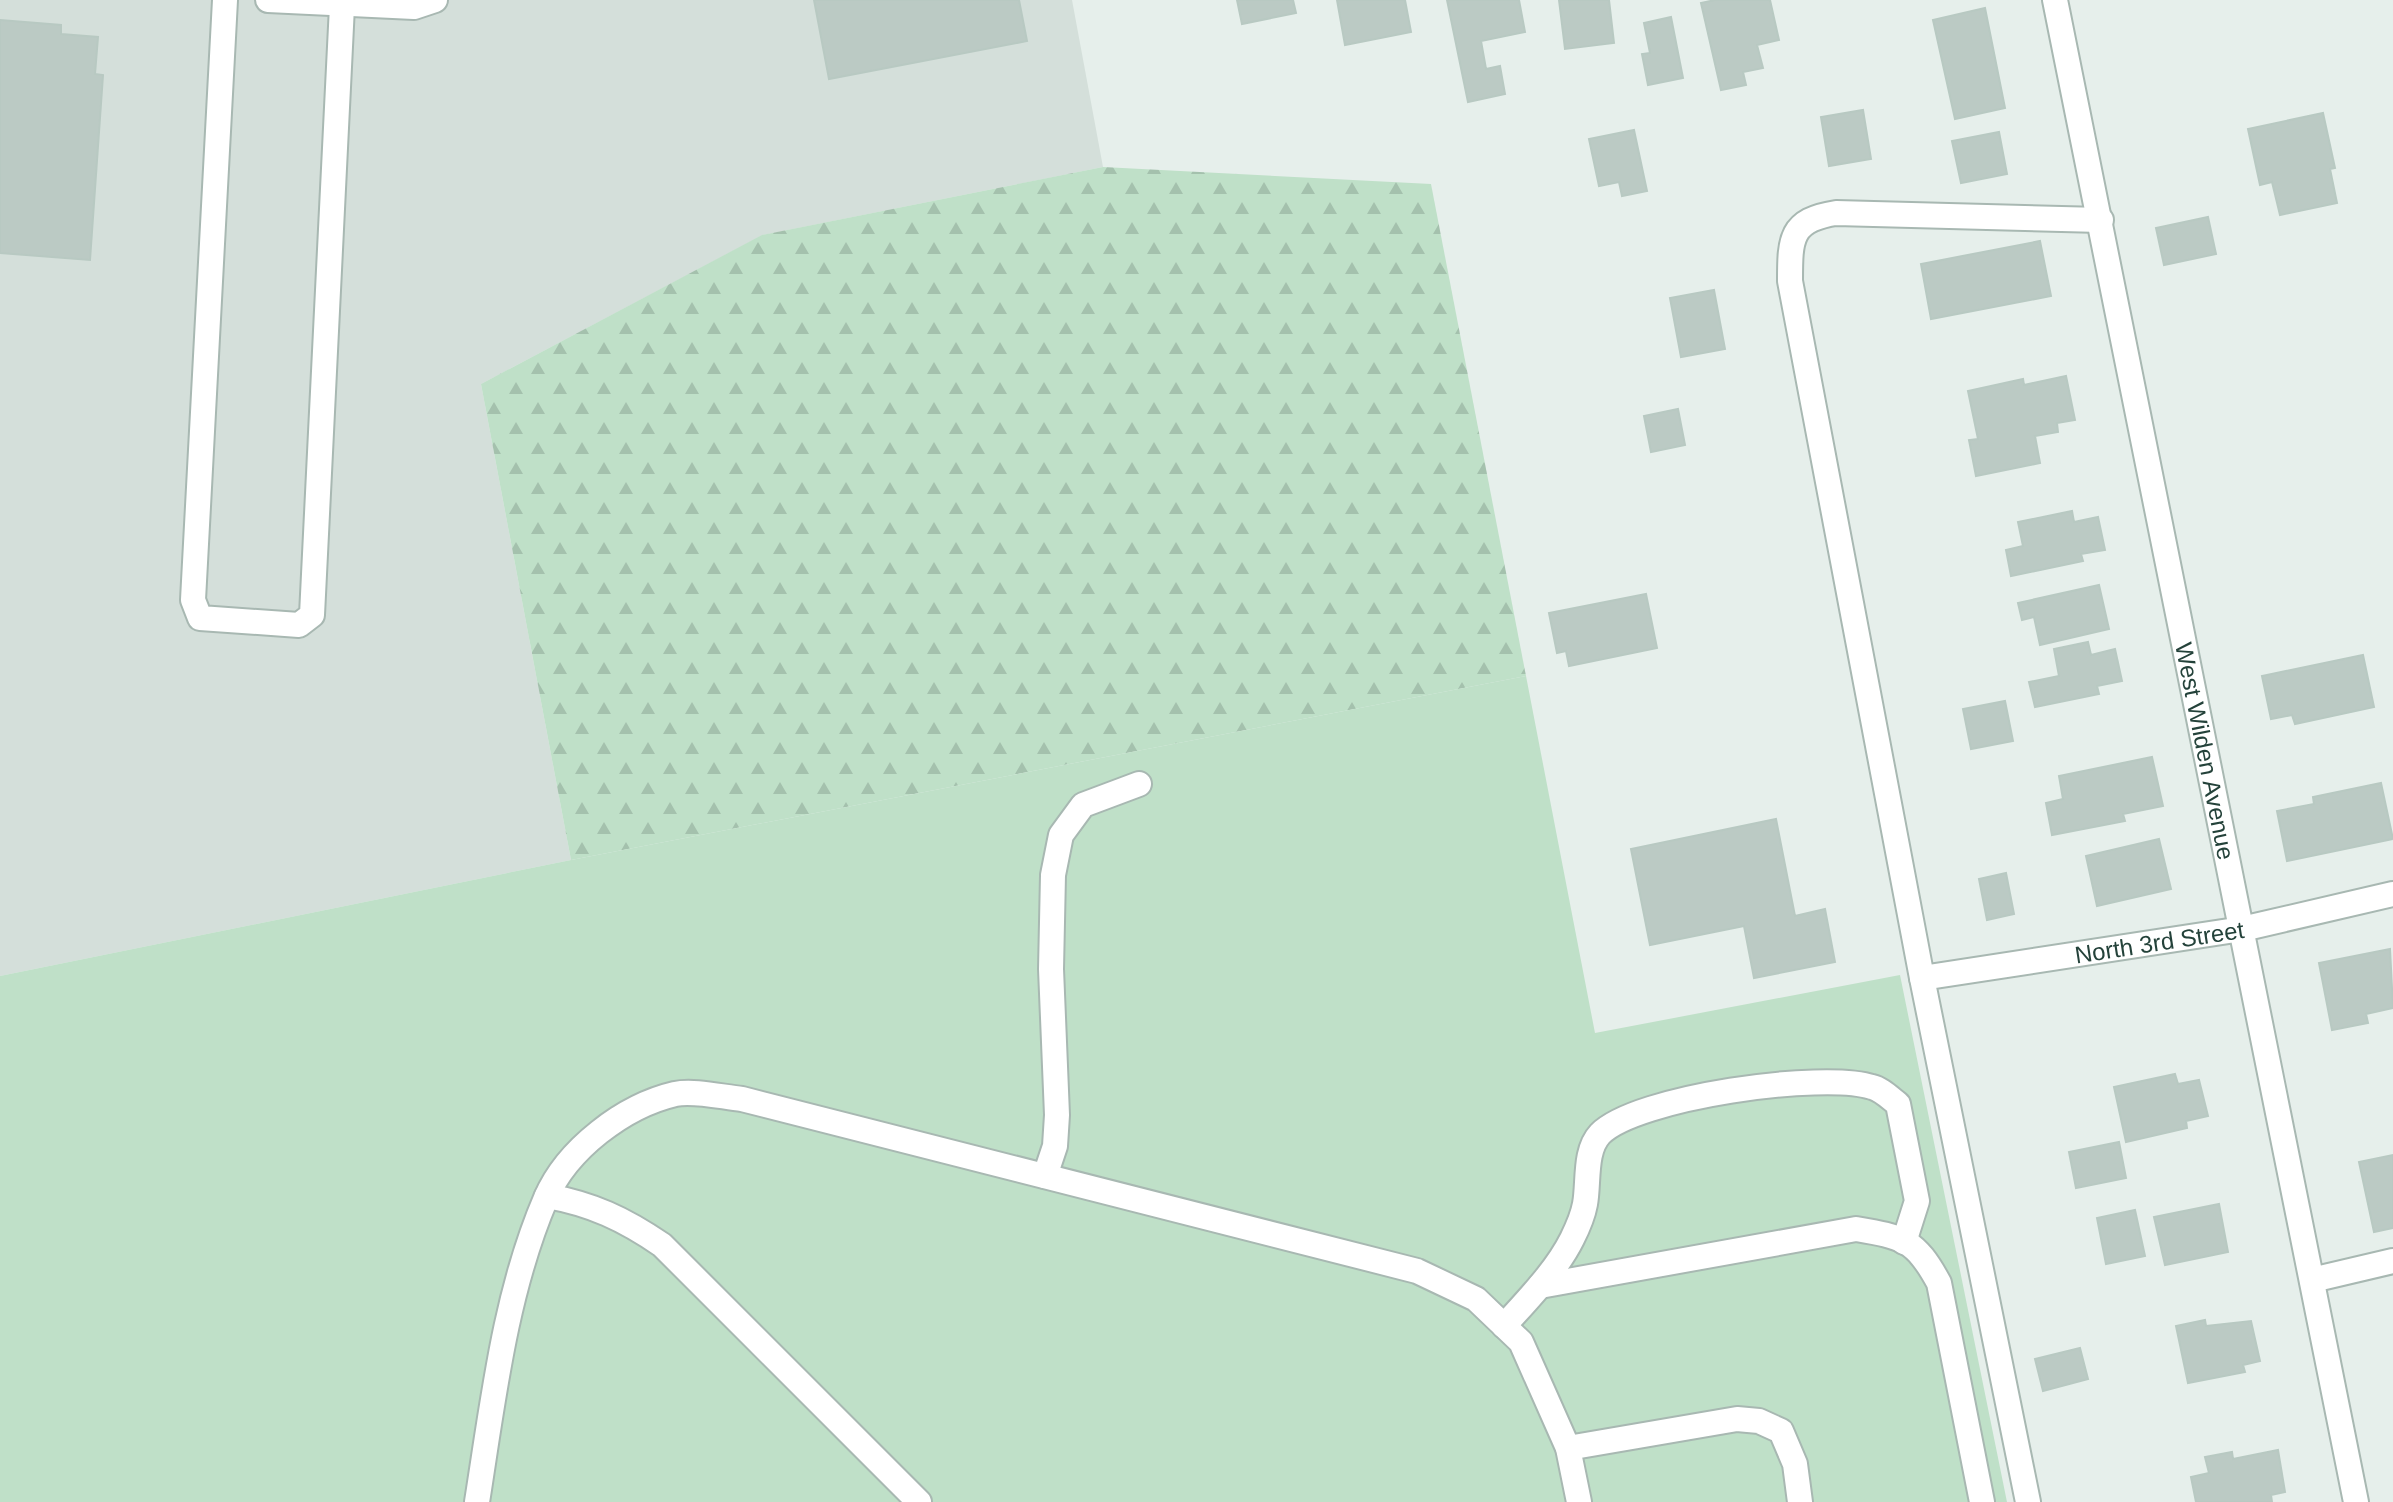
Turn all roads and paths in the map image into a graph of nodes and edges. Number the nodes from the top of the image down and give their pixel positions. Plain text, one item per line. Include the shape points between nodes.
1 (225, 0) edge
2 (268, 0) edge
3 (435, 0) edge
4 (2055, 0) edge
5 (342, 6) junction
6 (2101, 220) junction
7 (1139, 784) dead end
8 (2393, 894) edge
9 (2242, 929) junction
10 (1922, 978) junction
11 (1045, 1176) junction
12 (547, 1196) junction
13 (1904, 1242) junction
14 (2393, 1261) edge
15 (2312, 1280) junction
16 (1540, 1286) junction
17 (1504, 1326) junction
18 (1568, 1448) junction
19 (477, 1502) edge
20 (919, 1502) edge
21 (1579, 1502) edge
22 (1800, 1502) edge
23 (1982, 1502) edge
24 (2028, 1502) edge
25 (2356, 1502) edge

1 - 5 street via 193,600 200,618 299,625 312,615
2 - 5 street
3 - 5 street via 414,7
4 - 6 street, West Wilden Avenue
6 - 9 street, West Wilden Avenue
6 - 10 street via 1836,213 1801,224 1790,245 1790,281
7 - 11 street via 1083,805 1061,835 1053,875 1051,969 1057,1115 1055,1146
8 - 9 street, North 3rd Street
9 - 10 street, North 3rd Street
9 - 15 street, West Wilden Avenue
10 - 24 street
11 - 12 street via 742,1099 678,1093 629,1110 583,1147
11 - 17 street via 1417,1271 1476,1299
12 - 19 street via 510,1309
12 - 20 street via 622,1218 662,1245
13 - 16 street via 1856,1229
13 - 16 street via 1917,1201 1898,1104 1874,1087 1794,1084 1672,1102 1627,1116 1599,1135 1588,1162 1585,1206 1571,1240
13 - 23 street via 1922,1253 1939,1283
14 - 15 street
15 - 25 street, West Wilden Avenue
16 - 17 street
17 - 18 street via 1521,1342
18 - 21 street
18 - 22 street via 1737,1419 1759,1421 1781,1431 1795,1464

